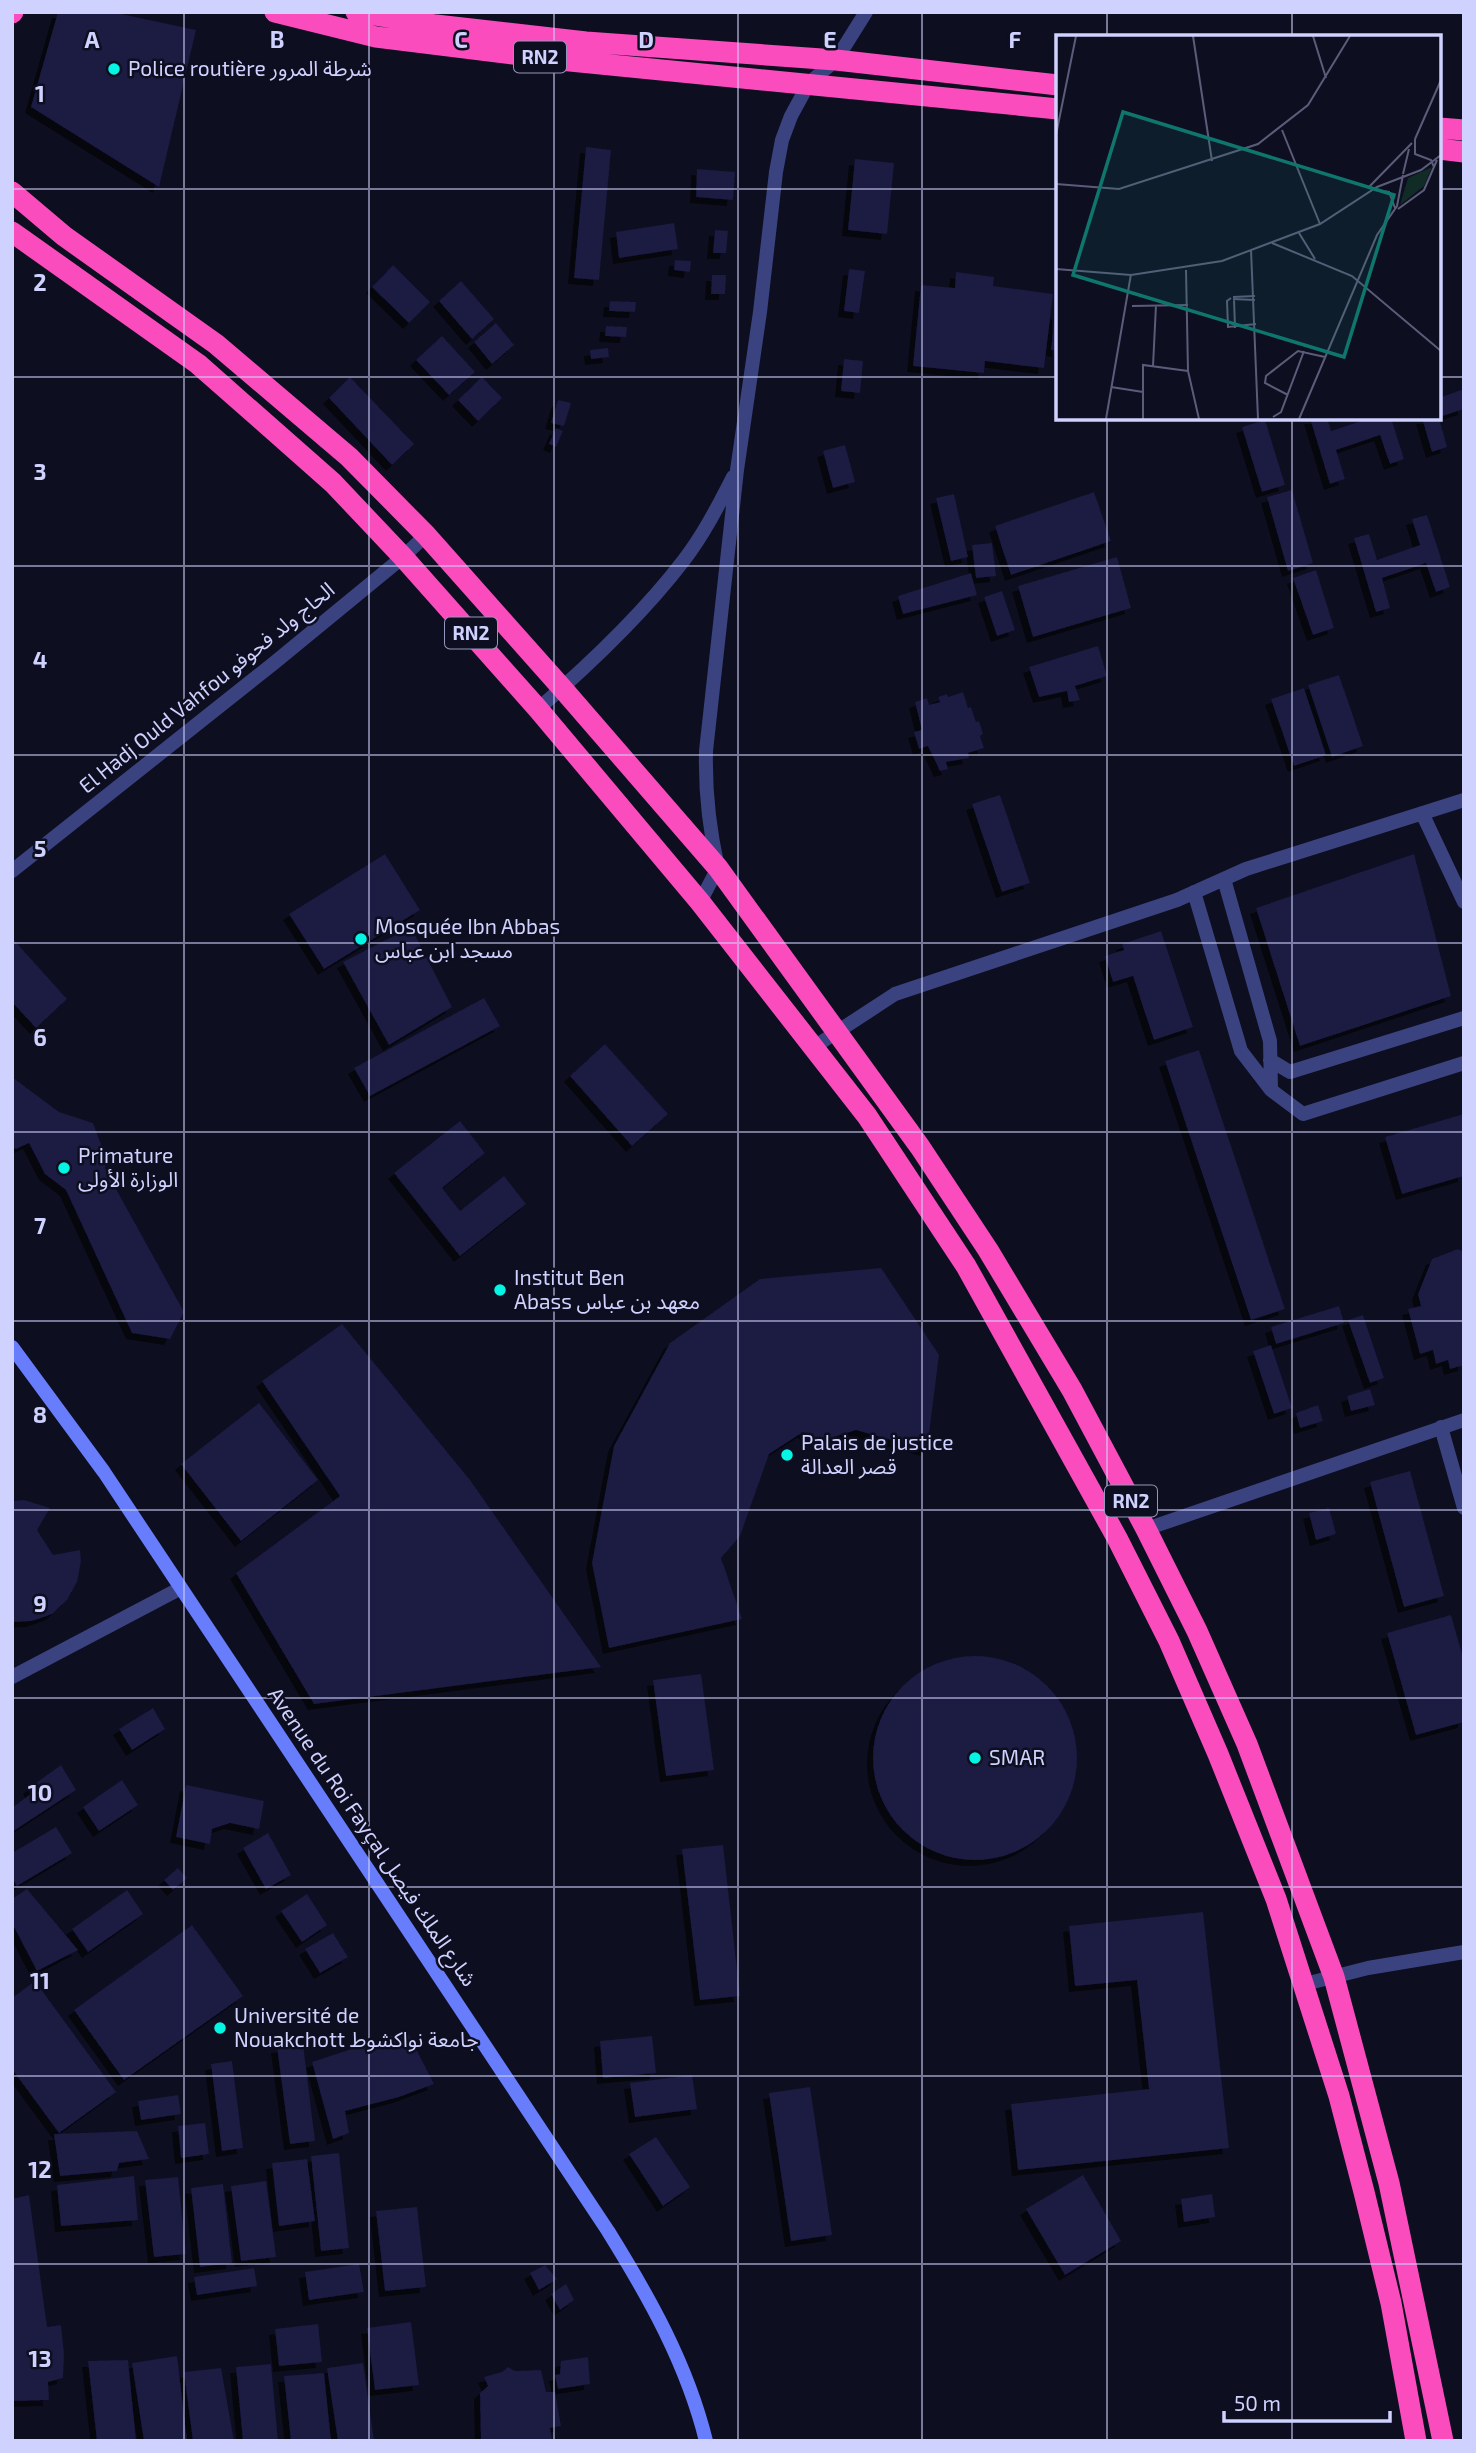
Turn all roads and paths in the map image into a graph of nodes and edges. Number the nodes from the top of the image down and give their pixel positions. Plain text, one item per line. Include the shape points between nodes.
1 (275, 12) edge
2 (356, 12) edge
3 (866, 12) edge
4 (836, 60) junction
5 (808, 83) junction
6 (1056, 85) edge
7 (1056, 109) edge
8 (1441, 128) edge
9 (1464, 130) edge
10 (1441, 149) edge
11 (1464, 152) edge
12 (12, 174) edge
13 (12, 192) edge
14 (38, 215) junction
15 (12, 232) edge
16 (737, 470) junction
17 (426, 535) junction
18 (403, 557) junction
19 (562, 688) junction
20 (538, 709) junction
21 (1464, 800) edge
22 (1422, 813) junction
23 (718, 868) junction
24 (12, 871) edge
25 (1224, 879) junction
26 (1194, 892) junction
27 (700, 902) junction
28 (1464, 902) edge
29 (1464, 1018) edge
30 (837, 1031) junction
31 (814, 1047) junction
32 (1270, 1060) junction
33 (1464, 1063) edge
34 (1271, 1090) junction
35 (12, 1348) edge
36 (1464, 1420) edge
37 (1441, 1427) junction
38 (1464, 1508) edge
39 (1146, 1529) junction
40 (181, 1588) junction
41 (12, 1678) edge
42 (1464, 1952) edge
43 (1334, 1977) junction
44 (1305, 1984) junction
45 (706, 2441) edge
46 (1416, 2441) edge
47 (1443, 2441) edge

1 - 5 highway, RN2 via 376,37
2 - 4 highway, RN2 via 586,42
3 - 4 street
4 - 5 street
4 - 6 highway, RN2
5 - 7 highway, RN2
5 - 16 street via 782,139
8 - 9 highway
10 - 11 highway
12 - 14 highway
13 - 14 highway, RN2
14 - 17 highway, RN2 via 216,344 349,457
15 - 18 highway, RN2 via 198,364 333,483
16 - 19 street via 685,559 650,601
16 - 23 street via 706,751 709,829
17 - 18 street, El Hadj Ould Vahfou الحاج ولد فحوفو
17 - 19 highway, RN2
18 - 20 highway, RN2
18 - 24 street, El Hadj Ould Vahfou الحاج ولد فحوفو
19 - 20 street
19 - 23 highway, RN2
20 - 27 highway, RN2
21 - 22 street
22 - 25 street
22 - 28 street
23 - 27 street
23 - 30 highway, RN2
25 - 26 street
25 - 32 street via 1270,1041
26 - 30 street via 895,994
26 - 34 street via 1241,1051
27 - 31 highway, RN2
29 - 32 street via 1290,1072
30 - 31 street
30 - 39 highway, RN2 via 988,1250 1072,1390
31 - 44 highway, RN2 via 867,1116 967,1266 1117,1538 1218,1754
32 - 34 street
33 - 34 street via 1303,1114
35 - 40 street, Avenue du Roi Fayçal شارع الملك فيصل
36 - 37 street
37 - 38 street
37 - 39 street
39 - 43 highway, RN2 via 1247,1744
40 - 41 street
40 - 45 street, Avenue du Roi Fayçal شارع الملك فيصل via 645,2291 688,2382
42 - 43 street
43 - 44 street
43 - 47 highway, RN2 via 1389,2183
44 - 46 highway, RN2 via 1339,2096 1391,2303

